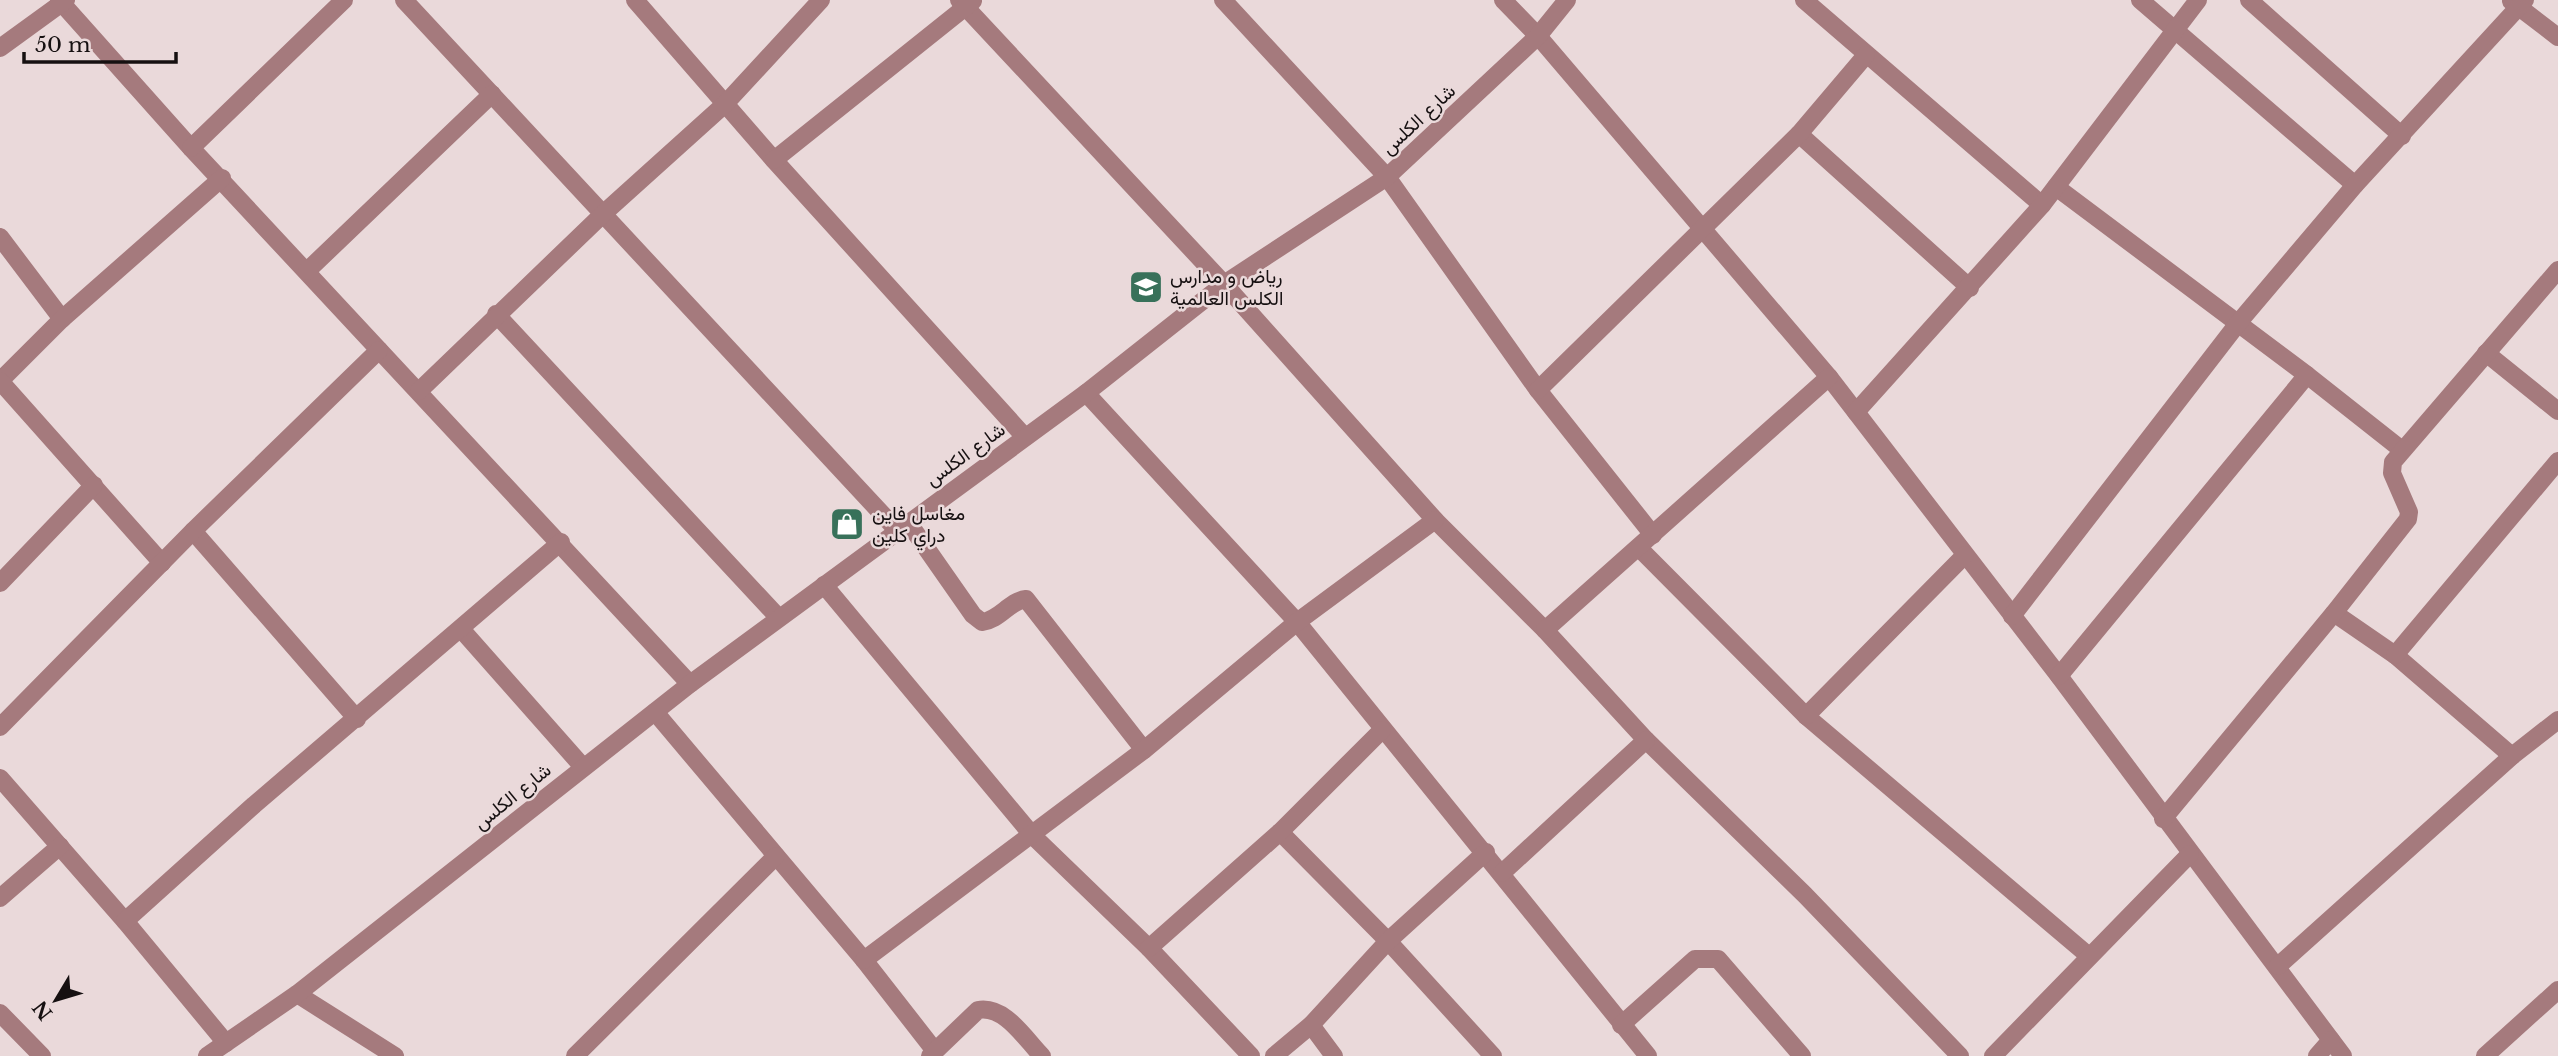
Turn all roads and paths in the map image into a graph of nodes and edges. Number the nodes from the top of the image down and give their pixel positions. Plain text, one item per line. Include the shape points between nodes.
1 (344, 0) edge
2 (404, 0) edge
3 (635, 0) edge
4 (821, 0) edge
5 (1223, 0) edge
6 (1503, 0) edge
7 (1567, 0) edge
8 (1804, 0) edge
9 (2140, 0) edge
10 (2198, 0) edge
11 (2249, 0) edge
12 (63, 1) edge
13 (966, 2) edge
14 (2518, 2) edge
15 (2175, 28) junction
16 (1538, 36) junction
17 (2558, 37) edge
18 (0, 48) edge
19 (1866, 55) junction
20 (492, 94) junction
21 (725, 104) junction
22 (1799, 134) junction
23 (2402, 136) junction
24 (191, 148) junction
25 (774, 160) junction
26 (1387, 177) junction
27 (222, 178) junction
28 (2355, 185) junction
29 (2056, 187) junction
30 (2042, 205) junction
31 (604, 213) junction
32 (1701, 228) junction
33 (0, 237) edge
34 (2558, 270) edge
35 (307, 271) junction
36 (1224, 284) junction
37 (1970, 288) junction
38 (496, 314) junction
39 (62, 319) junction
40 (2239, 322) junction
41 (379, 350) junction
42 (2486, 353) junction
43 (2307, 375) junction
44 (1829, 377) junction
45 (0, 381) edge
46 (1538, 390) junction
47 (419, 391) junction
48 (1086, 393) junction
49 (2558, 411) edge
50 (1856, 412) junction
51 (1025, 437) junction
52 (2402, 450) junction
53 (2558, 461) edge
54 (94, 485) junction
55 (1435, 520) junction
56 (902, 526) junction
57 (193, 531) junction
58 (1653, 535) junction
59 (561, 542) junction
60 (1639, 548) junction
61 (1965, 555) junction
62 (162, 563) junction
63 (0, 583) edge
64 (824, 585) junction
65 (2334, 613) junction
66 (2012, 616) junction
67 (778, 617) junction
68 (1297, 622) junction
69 (461, 629) junction
70 (1545, 630) junction
71 (2395, 655) junction
72 (2059, 676) junction
73 (690, 684) junction
74 (655, 712) junction
75 (1805, 716) junction
76 (357, 719) junction
77 (2558, 720) edge
78 (0, 727) edge
79 (1382, 730) junction
80 (1646, 740) junction
81 (1144, 750) junction
82 (2512, 755) junction
83 (583, 766) junction
84 (0, 778) edge
85 (2163, 819) junction
86 (1280, 832) junction
87 (1033, 836) junction
88 (60, 846) junction
89 (1486, 852) junction
90 (2190, 854) junction
91 (776, 856) junction
92 (1503, 873) junction
93 (0, 898) edge
94 (125, 921) junction
95 (1388, 941) junction
96 (1149, 948) junction
97 (2089, 956) junction
98 (864, 960) junction
99 (2278, 966) junction
100 (2558, 990) edge
101 (297, 994) junction
102 (0, 1013) edge
103 (1311, 1025) junction
104 (1621, 1025) junction
105 (2331, 1040) junction
106 (226, 1043) junction
107 (932, 1054) edge
108 (42, 1056) edge
109 (207, 1056) edge
110 (395, 1056) edge
111 (575, 1056) edge
112 (1042, 1056) edge
113 (1251, 1056) edge
114 (1274, 1056) edge
115 (1334, 1056) edge
116 (1493, 1056) edge
117 (1647, 1056) edge
118 (1802, 1056) edge
119 (1960, 1056) edge
120 (1993, 1056) edge
121 (2317, 1056) edge
122 (2343, 1056) edge
123 (2485, 1056) edge

1 - 24 street
2 - 20 street
3 - 21 street
4 - 21 street
5 - 26 street
6 - 16 street
7 - 16 street, شارع الكلس
8 - 19 street
9 - 15 street
10 - 15 street
11 - 23 street
12 - 18 street
12 - 24 street
13 - 25 street
13 - 36 street
14 - 17 street
14 - 23 street
15 - 28 street
15 - 29 street
16 - 26 street, شارع الكلس
16 - 32 street
19 - 22 street
19 - 30 street
20 - 31 street
20 - 35 street
21 - 25 street
21 - 31 street
22 - 32 street
22 - 37 street
23 - 28 street
24 - 27 street
25 - 51 street
26 - 36 street, شارع الكلس
26 - 46 street
27 - 35 street
27 - 39 street
28 - 40 street
29 - 30 street
29 - 40 street
30 - 37 street
31 - 38 street
31 - 56 street
32 - 44 street
32 - 46 street
33 - 39 street
34 - 42 street
35 - 41 street
36 - 48 street, شارع الكلس
36 - 55 street
37 - 50 street
38 - 47 street
38 - 67 street
39 - 45 street
40 - 43 street
40 - 66 street
41 - 47 street
41 - 57 street
42 - 49 street
42 - 52 street
43 - 52 street
43 - 72 street
44 - 50 street
44 - 58 street
45 - 54 street
46 - 58 street
47 - 59 street
48 - 51 street, شارع الكلس
48 - 68 street
50 - 61 street
51 - 56 street, شارع الكلس
52 - 65 street via 2392,473 2408,519
53 - 71 street
54 - 62 street
54 - 63 street
55 - 68 street
55 - 70 street
56 - 64 street, شارع الكلس
56 - 81 street via 982,622 993,621 1026,599
57 - 62 street
57 - 76 street
58 - 60 street
59 - 69 street
59 - 73 street
60 - 70 street
60 - 75 street
61 - 66 street
61 - 75 street
62 - 78 street
64 - 67 street, شارع الكلس
64 - 87 street
65 - 71 street
65 - 85 street
66 - 72 street
67 - 73 street, شارع الكلس
68 - 79 street
68 - 81 street
69 - 76 street
69 - 83 street
70 - 80 street
71 - 82 street
72 - 85 street
73 - 74 street, شارع الكلس
74 - 83 street, شارع الكلس
74 - 91 street
75 - 97 street
76 - 94 street
77 - 82 street
79 - 86 street
79 - 89 street
80 - 92 street
80 - 119 street via 1805,895
81 - 87 street
82 - 99 street
83 - 101 street, شارع الكلس
84 - 88 street
85 - 90 street
86 - 95 street
86 - 96 street
87 - 96 street
87 - 98 street
88 - 93 street
88 - 94 street
89 - 92 street
89 - 95 street
90 - 97 street
90 - 99 street
91 - 98 street
91 - 111 street
92 - 104 street
94 - 106 street
95 - 103 street
95 - 116 street
96 - 113 street
97 - 120 street
98 - 107 street
99 - 105 street
100 - 123 street
101 - 106 street, شارع الكلس
101 - 110 street
102 - 108 street
103 - 114 street
103 - 115 street
104 - 117 street
104 - 118 street via 1695,959 1718,959
105 - 121 street
105 - 122 street
106 - 109 street, شارع الكلس
107 - 112 street via 978,1010 986,1009 1006,1018

